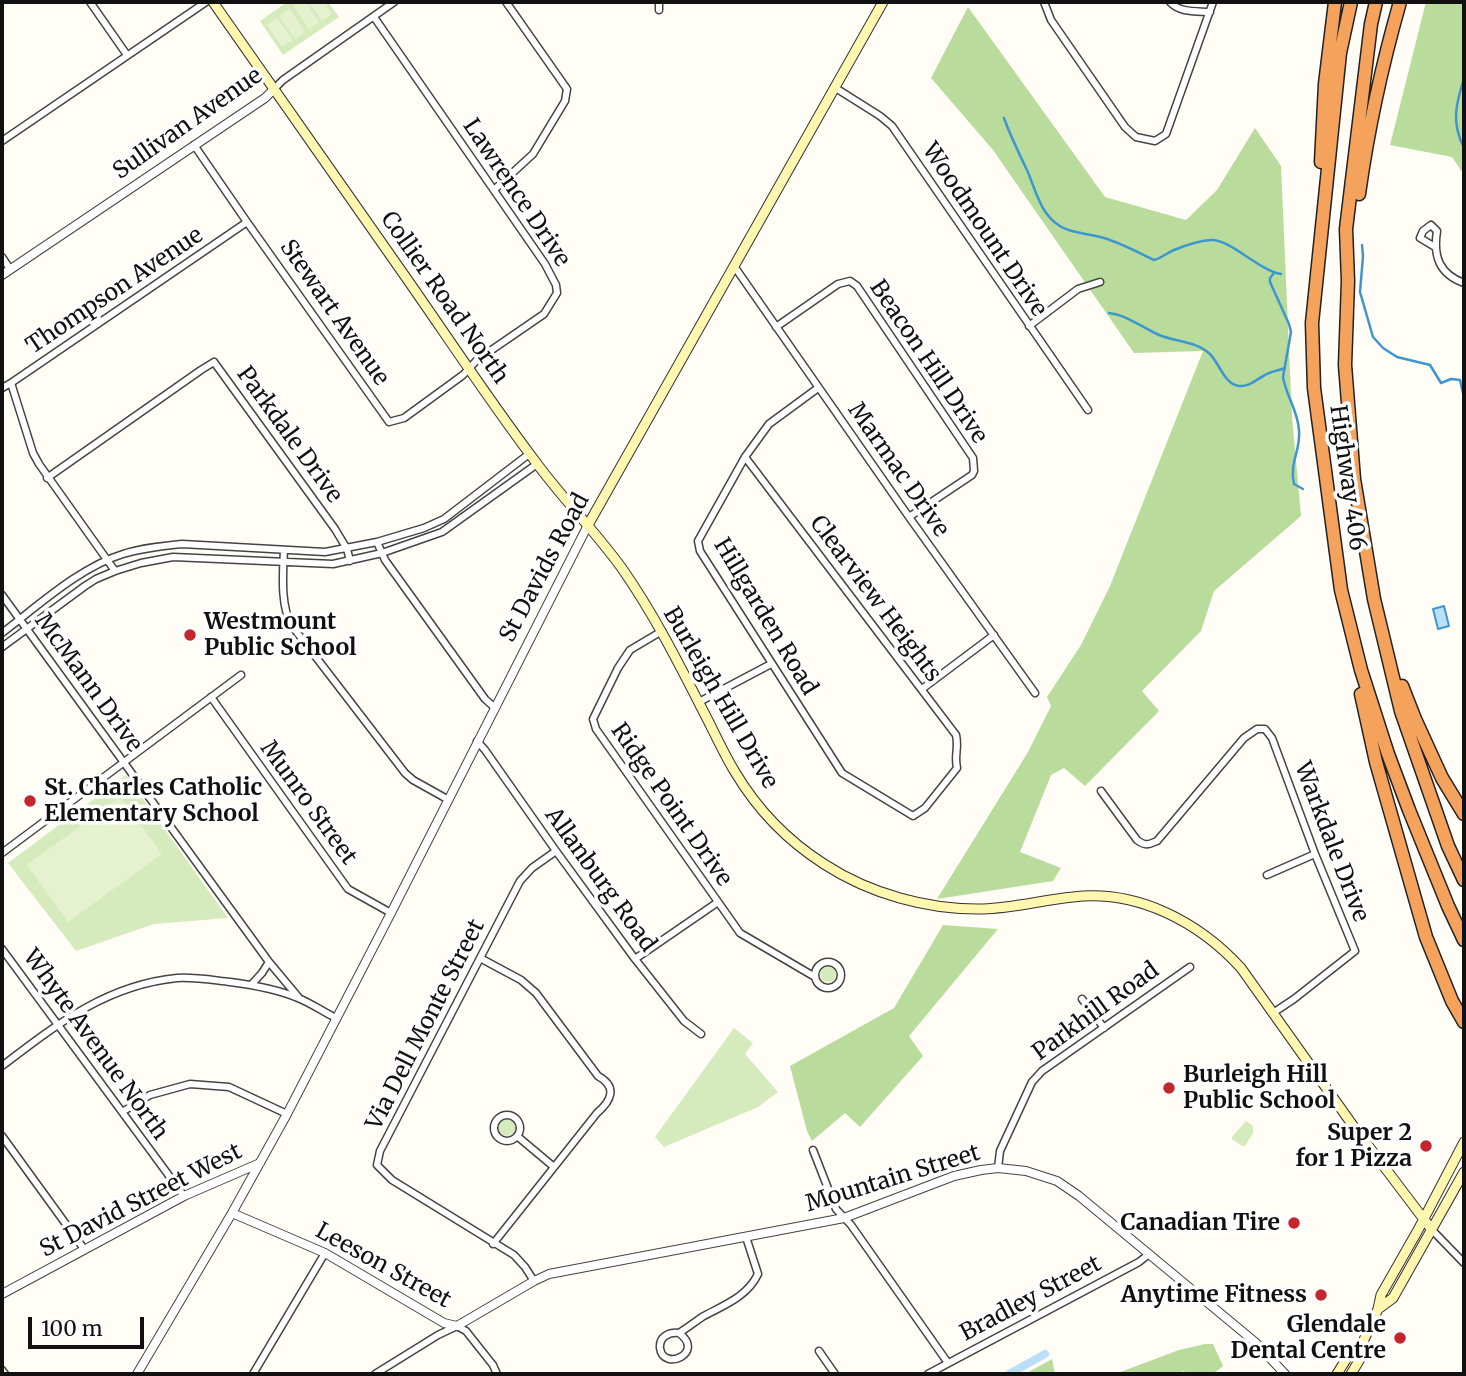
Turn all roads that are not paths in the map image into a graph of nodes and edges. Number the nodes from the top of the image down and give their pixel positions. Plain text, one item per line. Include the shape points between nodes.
1 (90, 2) edge
2 (206, 2) edge
3 (213, 2) edge
4 (394, 2) edge
5 (506, 2) edge
6 (659, 2) edge
7 (883, 2) edge
8 (1044, 2) edge
9 (1170, 2) edge
10 (1213, 2) edge
11 (1335, 2) edge
12 (1351, 2) edge
13 (1376, 2) edge
14 (1400, 2) edge
15 (659, 10) dead end
16 (1210, 12) junction
17 (374, 17) junction
18 (127, 55) junction
19 (834, 87) junction
20 (274, 89) junction
21 (2, 141) edge
22 (194, 145) junction
23 (495, 190) junction
24 (247, 222) junction
25 (1434, 247) dead end
26 (2, 257) edge
27 (734, 265) junction
28 (10, 269) junction
29 (2, 275) edge
30 (1348, 281) junction
31 (1100, 282) dead end
32 (1464, 283) edge
33 (1312, 323) junction
34 (1029, 326) junction
35 (776, 327) junction
36 (469, 369) junction
37 (11, 383) junction
38 (2, 388) edge
39 (818, 388) junction
40 (1088, 410) dead end
41 (529, 454) junction
42 (745, 457) junction
43 (537, 464) junction
44 (47, 478) junction
45 (909, 517) junction
46 (587, 525) junction
47 (377, 542) junction
48 (347, 549) junction
49 (284, 550) junction
50 (382, 553) junction
51 (108, 560) junction
52 (350, 561) junction
53 (284, 562) junction
54 (114, 570) junction
55 (1341, 590) junction
56 (2, 596) edge
57 (1374, 599) junction
58 (20, 620) junction
59 (27, 629) junction
60 (662, 631) junction
61 (2, 633) edge
62 (994, 635) junction
63 (2, 647) edge
64 (771, 664) junction
65 (242, 675) dead end
66 (922, 690) junction
67 (1035, 693) dead end
68 (211, 697) junction
69 (699, 702) junction
70 (494, 707) junction
71 (477, 741) junction
72 (124, 762) junction
73 (957, 768) joint
74 (1101, 791) dead end
75 (447, 799) junction
76 (1464, 814) edge
77 (556, 851) junction
78 (2, 853) edge
79 (1315, 855) junction
80 (1267, 875) dead end
81 (1464, 880) edge
82 (718, 902) junction
83 (391, 913) junction
84 (1464, 940) edge
85 (2, 949) edge
86 (480, 958) junction
87 (635, 959) junction
88 (269, 962) junction
89 (1190, 967) dead end
90 (815, 976) junction
91 (251, 985) junction
92 (299, 998) junction
93 (1082, 999) dead end
94 (1273, 1013) junction
95 (336, 1018) junction
96 (1464, 1022) edge
97 (58, 1024) junction
98 (1104, 1028) junction
99 (701, 1034) dead end
100 (2, 1066) edge
101 (122, 1112) junction
102 (287, 1114) junction
103 (2, 1136) edge
104 (517, 1136) junction
105 (1464, 1142) edge
106 (813, 1150) dead end
107 (260, 1163) junction
108 (554, 1167) junction
109 (998, 1168) junction
110 (1464, 1172) edge
111 (184, 1196) junction
112 (232, 1213) junction
113 (844, 1218) junction
114 (1423, 1218) junction
115 (1432, 1230) junction
116 (746, 1237) junction
117 (494, 1244) junction
118 (84, 1248) junction
119 (325, 1253) junction
120 (1149, 1254) junction
121 (1464, 1263) edge
122 (534, 1281) junction
123 (2, 1294) edge
124 (1378, 1309) junction
125 (457, 1326) junction
126 (680, 1333) junction
127 (1362, 1344) junction
128 (819, 1351) dead end
129 (948, 1363) junction
130 (2, 1370) edge
131 (5, 1374) edge
132 (136, 1374) edge
133 (253, 1374) edge
134 (375, 1374) edge
135 (498, 1374) edge
136 (835, 1374) edge
137 (928, 1374) edge
138 (1285, 1374) edge
139 (1337, 1374) edge
140 (1352, 1374) edge

1 - 18 street
2 - 18 street
3 - 20 main road, Collier Road North
4 - 17 street, Sullivan Avenue
5 - 23 street via 567,89 565,101 533,154
6 - 15 street
7 - 19 main road, St Davids Road
8 - 16 street via 1051,20 1125,127 1136,137 1155,141 1166,134
9 - 16 street via 1180,10
10 - 16 street
11 - 33 highway via 1325,84
12 - 33 highway, Highway 406 via 1340,53
13 - 30 highway, Highway 406 via 1346,229
14 - 30 highway via 1368,132
17 - 20 street, Sullivan Avenue
17 - 23 street, Lawrence Drive
18 - 21 street
19 - 27 main road, St Davids Road
19 - 34 street, Woodmount Drive via 892,127
20 - 22 street, Sullivan Avenue
20 - 36 main road, Collier Road North
22 - 24 street, Stewart Avenue
22 - 28 street, Sullivan Avenue
23 - 36 street, Lawrence Drive via 545,264 557,293 544,314
24 - 36 street, Stewart Avenue via 389,422 404,418
24 - 37 street, Thompson Avenue
25 - 32 street via 1441,266
26 - 28 street
27 - 35 street, Marmac Drive
27 - 46 main road, St Davids Road
28 - 29 street, Sullivan Avenue
30 - 57 highway, Highway 406 via 1345,365 1353,467
31 - 34 street via 1078,289
33 - 55 highway, Highway 406 via 1314,388
34 - 40 street, Woodmount Drive
35 - 39 street, Marmac Drive
35 - 45 street, Beacon Hill Drive via 838,284 850,281 857,286 973,458 972,475
36 - 41 main road, Collier Road North
37 - 38 street, Thompson Avenue
37 - 44 street via 33,453
39 - 42 street, Hillgarden Road via 769,424
39 - 45 street, Marmac Drive
41 - 43 main road, Collier Road North
41 - 47 street via 440,522
42 - 64 street, Hillgarden Road via 698,541
42 - 66 street, Clearview Heights
43 - 46 main road, Collier Road North
43 - 50 street via 442,532
44 - 48 street, Parkdale Drive via 214,362
44 - 51 street
45 - 62 street, Marmac Drive
46 - 60 main road, Burleigh Hill Drive
46 - 70 street, St Davids Road
47 - 48 street
47 - 50 street
48 - 49 street
48 - 52 street, Parkdale Drive
49 - 51 street via 182,544 136,550
49 - 53 street
50 - 52 street
50 - 70 street
51 - 54 street
51 - 58 street
52 - 53 street
53 - 54 street via 173,557
53 - 75 street via 285,607 292,626 405,772
54 - 59 street
55 - 84 highway, Highway 406 via 1388,754
55 - 96 highway via 1376,762 1426,937
56 - 58 street, McMann Drive
57 - 76 highway via 1415,719
57 - 81 highway, Highway 406 via 1401,711
58 - 59 street, McMann Drive
58 - 61 street
59 - 63 street
59 - 72 street, McMann Drive
60 - 69 main road, Burleigh Hill Drive
60 - 82 street, Ridge Point Drive via 630,650 593,719
62 - 66 street
62 - 67 street, Marmac Drive
64 - 69 street
64 - 73 street, Hillgarden Road via 842,773 913,816
65 - 68 street
66 - 73 street, Clearview Heights via 956,735
68 - 72 street
68 - 83 street, Munro Street via 348,889
69 - 94 main road, Burleigh Hill Drive via 734,772 753,798 787,836 825,865 886,894 949,907 982,909 1077,896 1146,904 1224,950
70 - 71 street, St Davids Road
71 - 75 street, St Davids Road
71 - 77 street, Allanburg Road
72 - 78 street
72 - 88 street, McMann Drive
74 - 79 street, Warkdale Drive via 1137,840 1144,845 1157,841 1244,738 1265,729
75 - 83 street, St Davids Road
77 - 86 street, Via Dell Monte Street via 520,881
77 - 87 street, Allanburg Road
79 - 80 street
79 - 94 street, Warkdale Drive via 1354,951
82 - 87 street
82 - 90 street, Ridge Point Drive via 743,936
83 - 95 street, St Davids Road
85 - 97 street, Whyte Avenue North
86 - 108 street via 536,993 611,1092 608,1104
86 - 117 street, Via Dell Monte Street via 380,1151 377,1165 392,1180
87 - 99 street, Allanburg Road via 684,1021
88 - 91 street
88 - 92 street, McMann Drive
89 - 98 street, Parkhill Road
90 - 90 street, Ridge Point Drive via 823,987 831,987 841,973 828,962 819,964
91 - 92 street
91 - 97 street via 201,978 148,983 96,1000
92 - 95 street
93 - 98 street
94 - 114 main road, Burleigh Hill Drive
95 - 102 street, St Davids Road
97 - 100 street
97 - 101 street, Whyte Avenue North
98 - 109 street, Parkhill Road via 1032,1082 1000,1151
101 - 102 street via 150,1095 198,1084 229,1087
101 - 111 street, Whyte Avenue North
102 - 107 street, St Davids Road
103 - 118 street
104 - 104 street via 517,1119 504,1115 497,1120 497,1136 505,1140
104 - 108 street
105 - 114 main road
106 - 113 street via 836,1209
107 - 111 street, St David Street West
107 - 112 street, St Davids Road
108 - 117 street
109 - 113 street, Mountain Street via 954,1177
109 - 120 street, Mountain Street via 1057,1181
110 - 115 main road
111 - 118 street, St David Street West
112 - 119 street, Leeson Street
112 - 132 street, St Davids Road
113 - 116 street, Mountain Street
113 - 129 street
114 - 115 main road, Burleigh Hill Drive
114 - 124 main road via 1381,1295
115 - 121 street
115 - 124 main road via 1393,1298
116 - 122 street, Mountain Street via 569,1270
116 - 126 street via 758,1274 749,1289
117 - 122 street, Via Dell Monte Street via 514,1255
118 - 123 street, St David Street West
119 - 125 street, Leeson Street
119 - 133 street
120 - 129 street, Bradley Street
120 - 138 street, Mountain Street via 1255,1342
122 - 125 street, Mountain Street
124 - 127 main road
125 - 134 street
125 - 135 street, Leeson Street via 467,1331
126 - 126 street via 687,1351 676,1360 668,1359 660,1348 661,1340 672,1332
127 - 139 main road
127 - 140 main road via 1363,1354
128 - 136 street
129 - 137 street, Bradley Street
130 - 131 street

